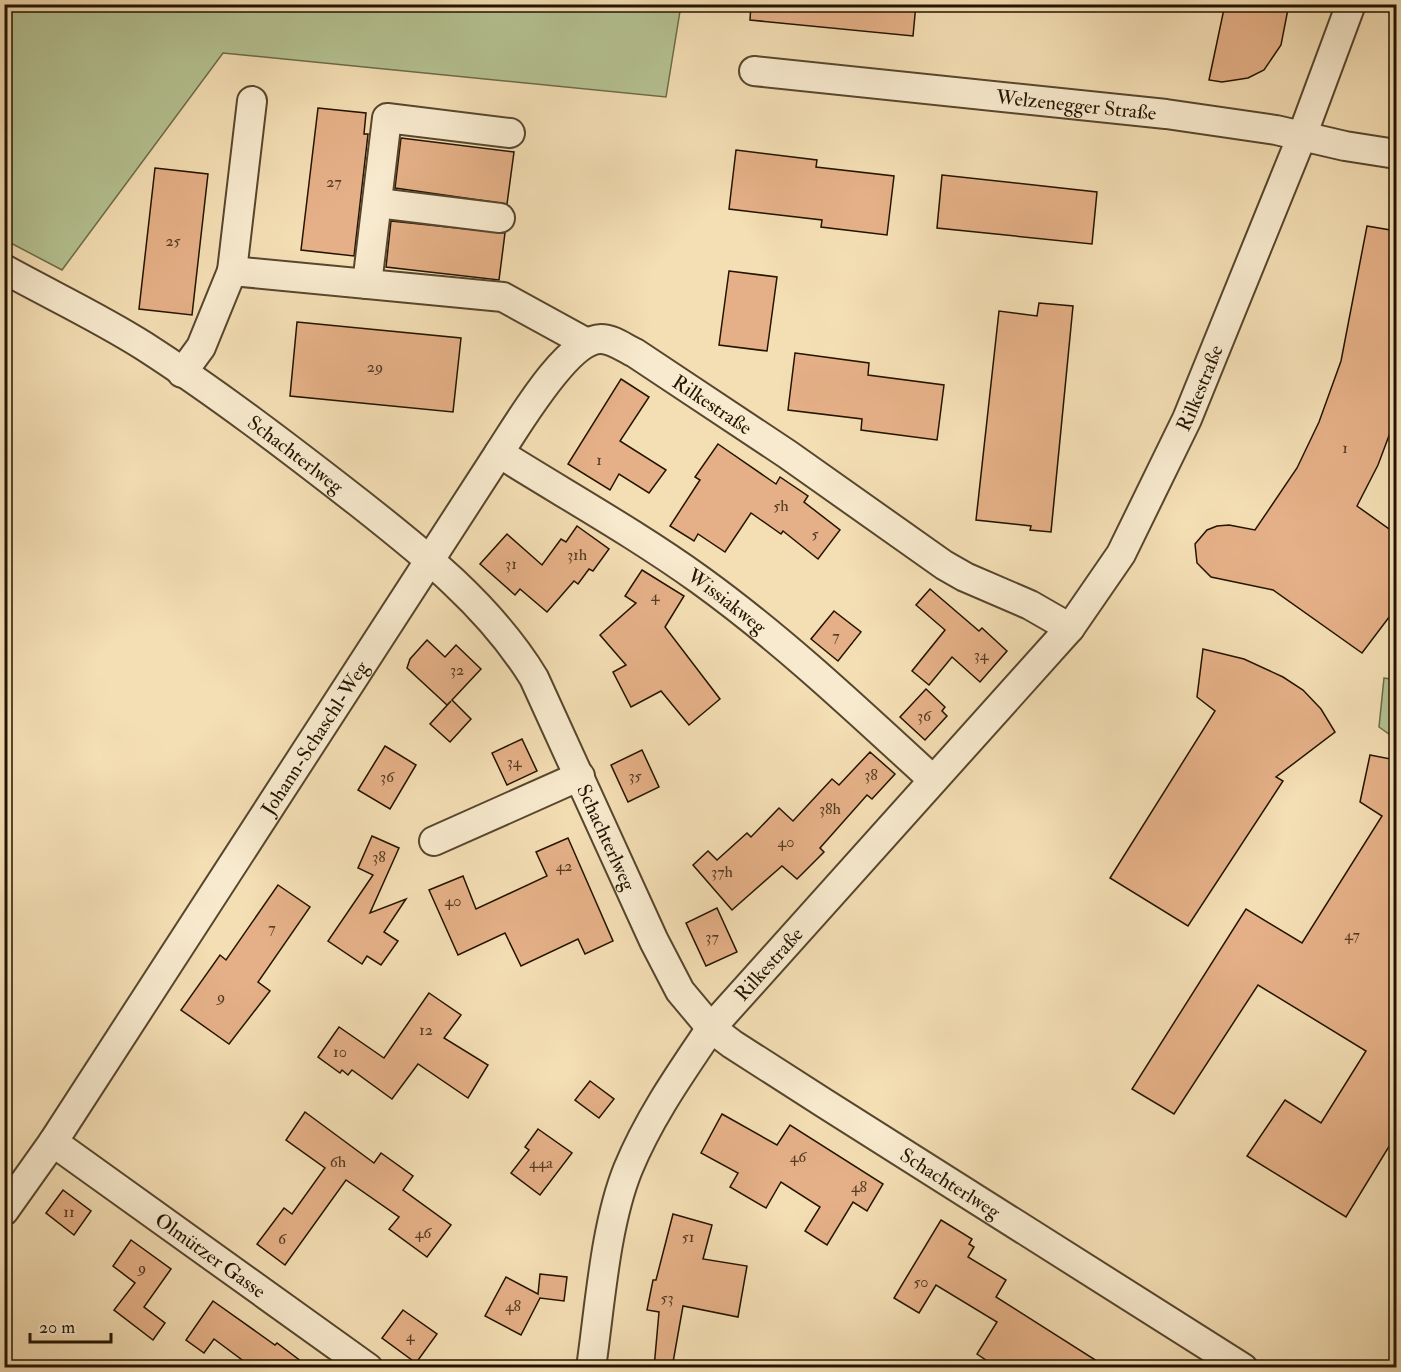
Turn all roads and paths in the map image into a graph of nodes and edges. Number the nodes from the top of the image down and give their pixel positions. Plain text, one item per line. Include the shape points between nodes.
1 (1351, 4) edge
2 (754, 71) dead end
3 (252, 101) dead end
4 (510, 133) dead end
5 (1302, 136) junction
6 (1396, 154) edge
7 (378, 203) junction
8 (500, 218) dead end
9 (4, 269) edge
10 (232, 271) junction
11 (367, 284) junction
12 (585, 342) junction
13 (182, 373) junction
14 (499, 453) junction
15 (431, 560) junction
16 (1070, 628) junction
17 (580, 776) junction
18 (932, 779) junction
19 (434, 841) dead end
20 (711, 1028) junction
21 (53, 1142) junction
22 (4, 1211) edge
23 (368, 1368) edge
24 (591, 1368) edge
25 (1243, 1368) edge

1 - 5 street, Rilkestraße
2 - 5 street, Welzenegger Straße via 1166,114
3 - 10 street
4 - 7 street via 387,118
5 - 6 street, Welzenegger Straße
5 - 16 street, Rilkestraße via 1158,482 1111,571
7 - 8 street
7 - 11 street
9 - 13 street, Schachterlweg via 144,346
10 - 11 street
10 - 13 street via 201,347
11 - 12 street via 503,297
12 - 14 street, Johann-Schaschl-Weg via 550,377
12 - 16 street, Rilkestraße via 610,341 661,371 944,565
13 - 15 street, Schachterlweg via 318,471
14 - 15 street, Johann-Schaschl-Weg
14 - 18 street, Wissiakweg via 698,578 802,661
15 - 17 street, Schachterlweg via 515,647 534,678
15 - 21 street, Johann-Schaschl-Weg
16 - 18 street, Rilkestraße
17 - 19 street
17 - 20 street, Schachterlweg via 654,941 680,991
18 - 20 street, Rilkestraße
20 - 24 street, Rilkestraße via 668,1091 627,1172 616,1209
20 - 25 street, Schachterlweg
21 - 22 street, Johann-Schaschl-Weg
21 - 23 street, Olmützer Gasse

